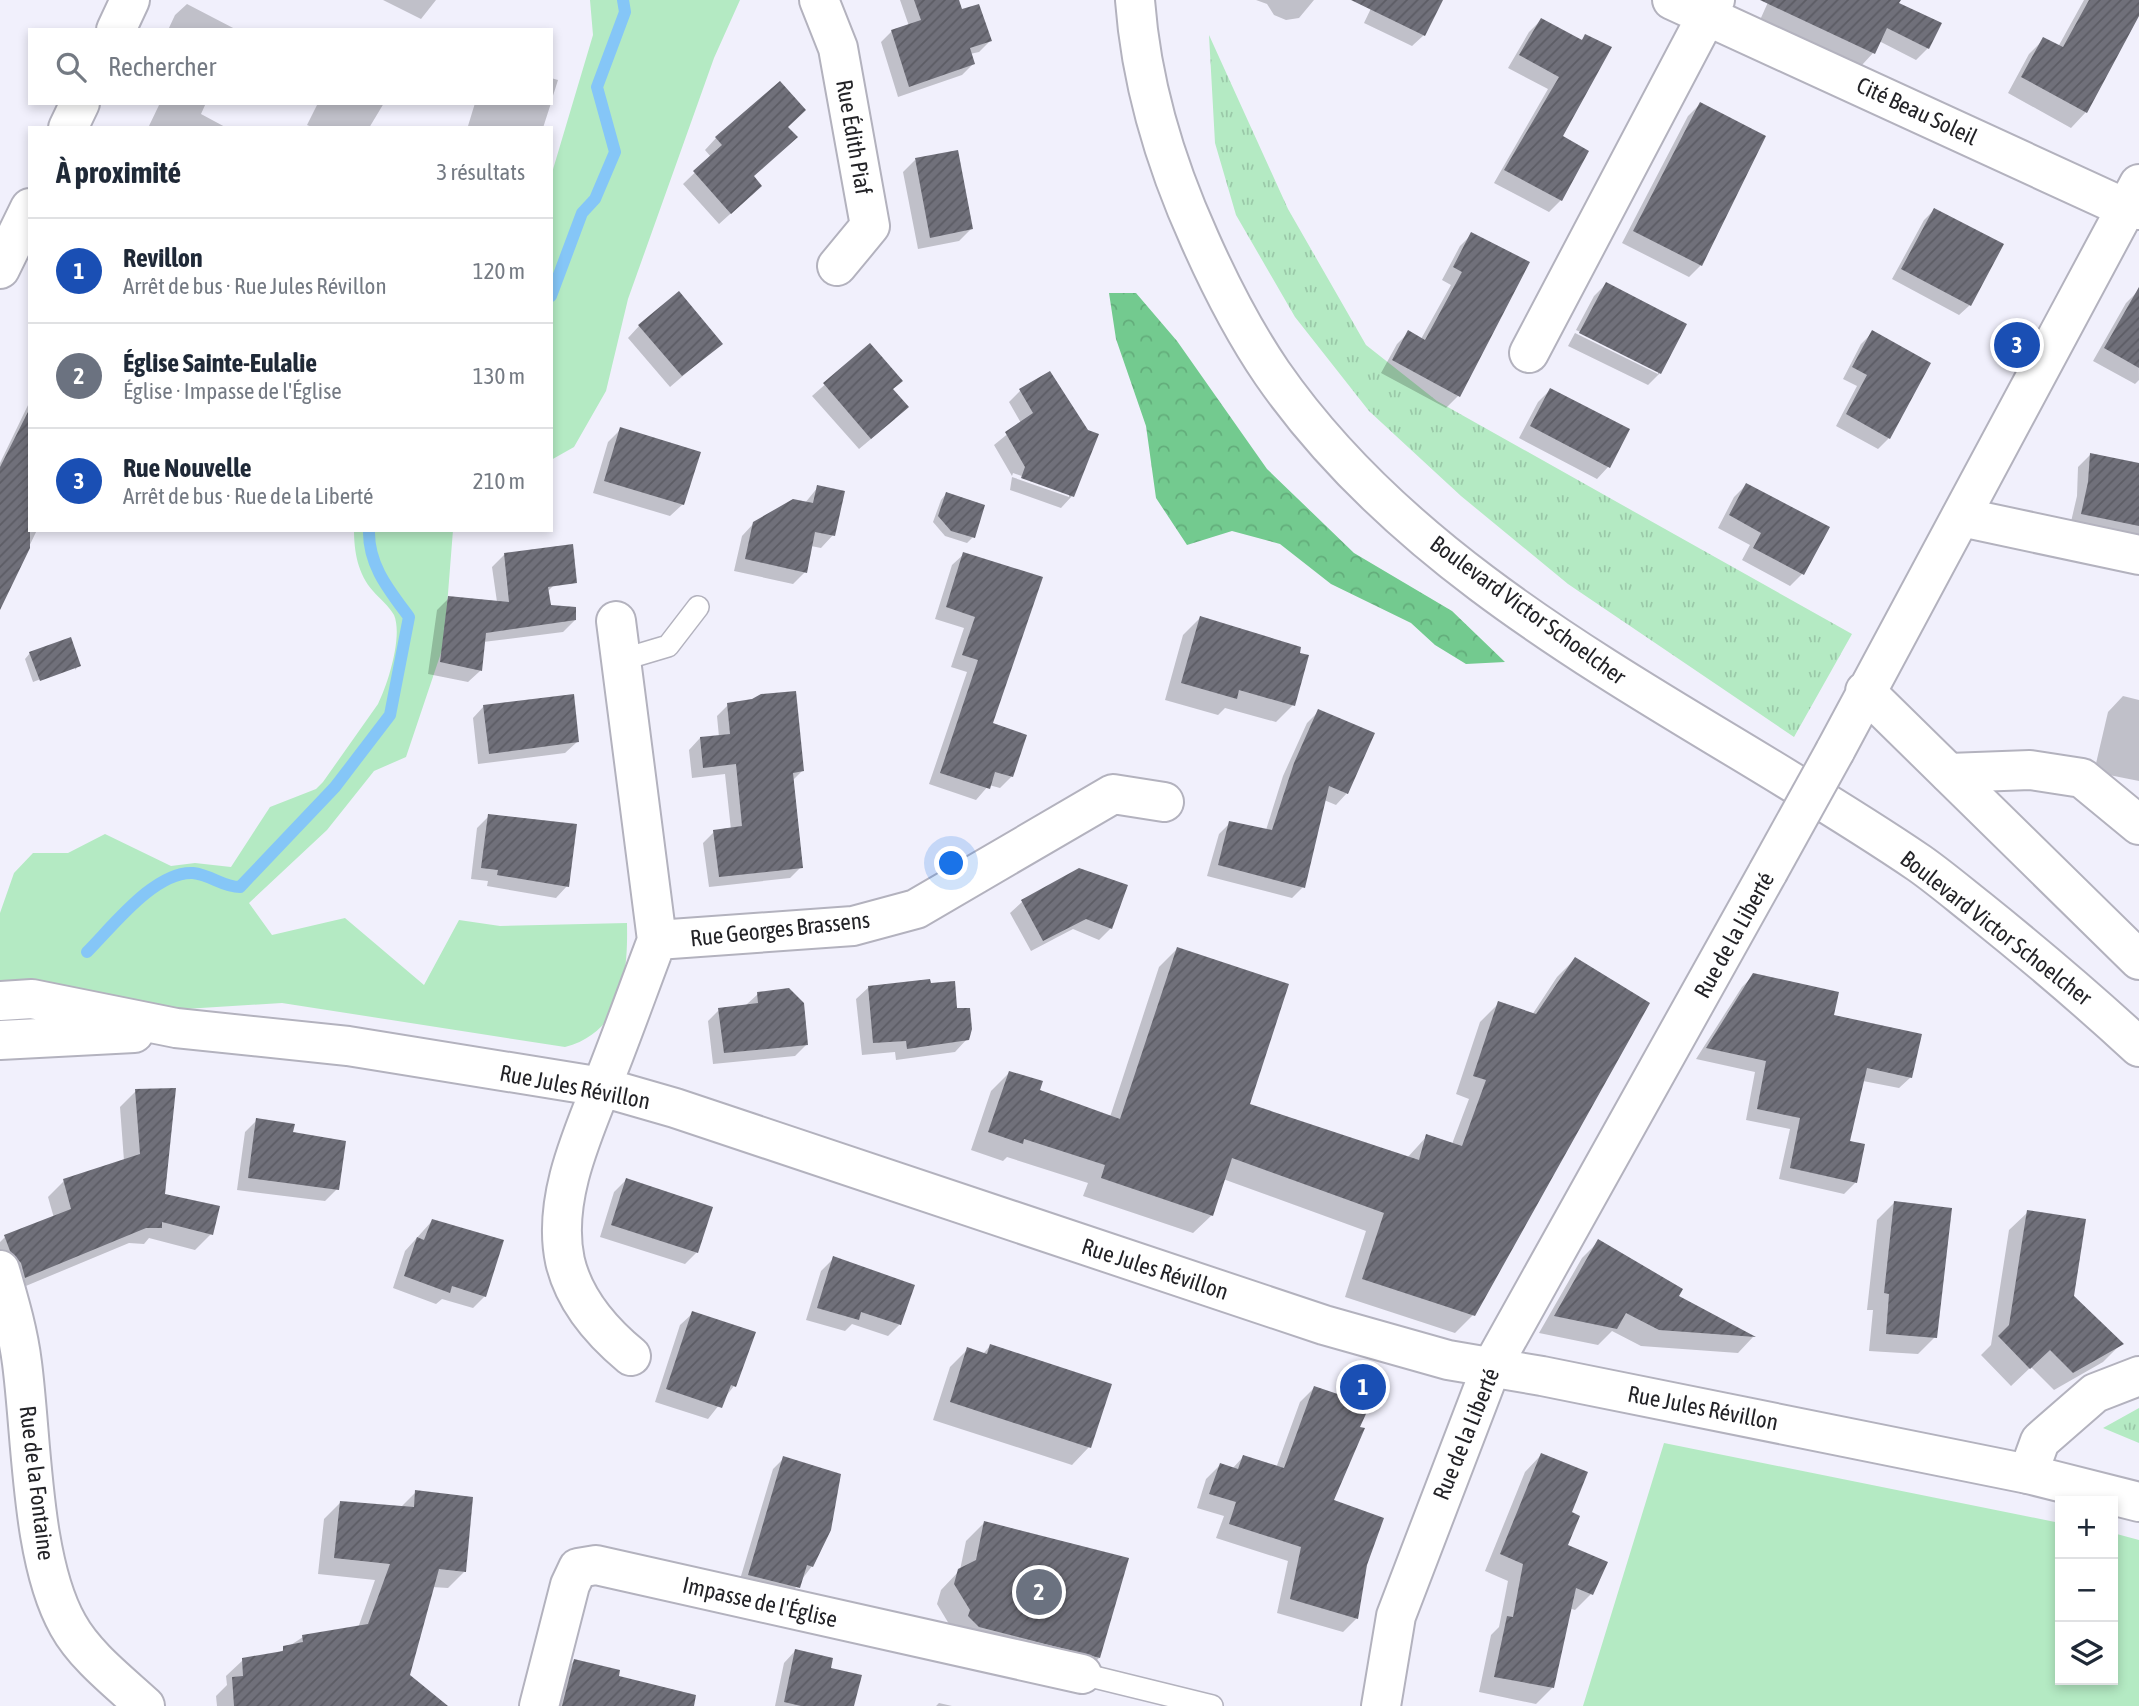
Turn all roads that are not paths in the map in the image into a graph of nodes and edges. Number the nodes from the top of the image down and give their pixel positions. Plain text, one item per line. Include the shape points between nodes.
1 (130, 0) edge
2 (819, 0) edge
3 (1135, 0) edge
4 (1672, 0) edge
5 (1712, 8) edge
6 (117, 28) edge
7 (79, 105) edge
8 (69, 126) edge
9 (2134, 201) edge
10 (28, 212) edge
11 (837, 266) dead end
12 (0, 269) edge
13 (1529, 353) dead end
14 (1961, 517) junction
15 (2139, 555) edge
16 (698, 607) dead end
17 (616, 621) dead end
18 (621, 660) junction
19 (1865, 691) junction
20 (1949, 773) junction
21 (1164, 802) dead end
22 (2139, 825) edge
23 (657, 940) junction
24 (2139, 960) edge
25 (0, 1001) edge
26 (176, 1028) junction
27 (0, 1040) edge
28 (2139, 1047) edge
29 (601, 1087) junction
30 (0, 1270) edge
31 (631, 1356) dead end
32 (1491, 1368) junction
33 (2139, 1377) edge
34 (2028, 1474) junction
35 (2139, 1502) edge
36 (1082, 1674) joint
37 (145, 1706) edge
38 (539, 1706) edge
39 (1212, 1706) edge
40 (1381, 1706) edge

1 - 6 street
2 - 11 street, Rue Édith Piaf via 838,48 870,226
3 - 28 street, Boulevard Victor Schoelcher via 1155,114 1183,203 1212,267 1272,373 1340,457 1444,555 1567,644 1921,864 2062,976
4 - 5 street, Cité Beau Soleil
5 - 9 street, Cité Beau Soleil
5 - 13 street
7 - 8 street
9 - 14 street, Rue de la Liberté
10 - 12 street
14 - 15 street
14 - 19 street, Rue de la Liberté
16 - 18 lane via 668,646
17 - 18 street, Rue Georges Brassens
18 - 23 street, Rue Georges Brassens
19 - 20 street
19 - 32 street, Rue de la Liberté, bridge
20 - 22 street via 2030,770 2082,778
20 - 24 street
21 - 23 street, Rue Georges Brassens via 1113,794 916,909 853,926
23 - 29 street, Rue Georges Brassens
25 - 26 street, Rue Jules Révillon via 32,999
26 - 27 street, Rue Jules Révillon
26 - 29 street, Rue Jules Révillon via 348,1046
29 - 31 street, Rue Georges Brassens via 570,1174 565,1261 581,1300 600,1328
29 - 32 street, Rue Jules Révillon via 1324,1325
30 - 37 street, Rue de la Fontaine via 23,1364 44,1559 68,1625
32 - 34 street, Rue Jules Révillon
32 - 40 street, Rue de la Liberté via 1396,1616
33 - 34 street via 2095,1393 2040,1441
34 - 35 street, Rue Jules Révillon
36 - 38 street, Impasse de l'Église via 596,1565 578,1568 570,1584
36 - 39 lane

